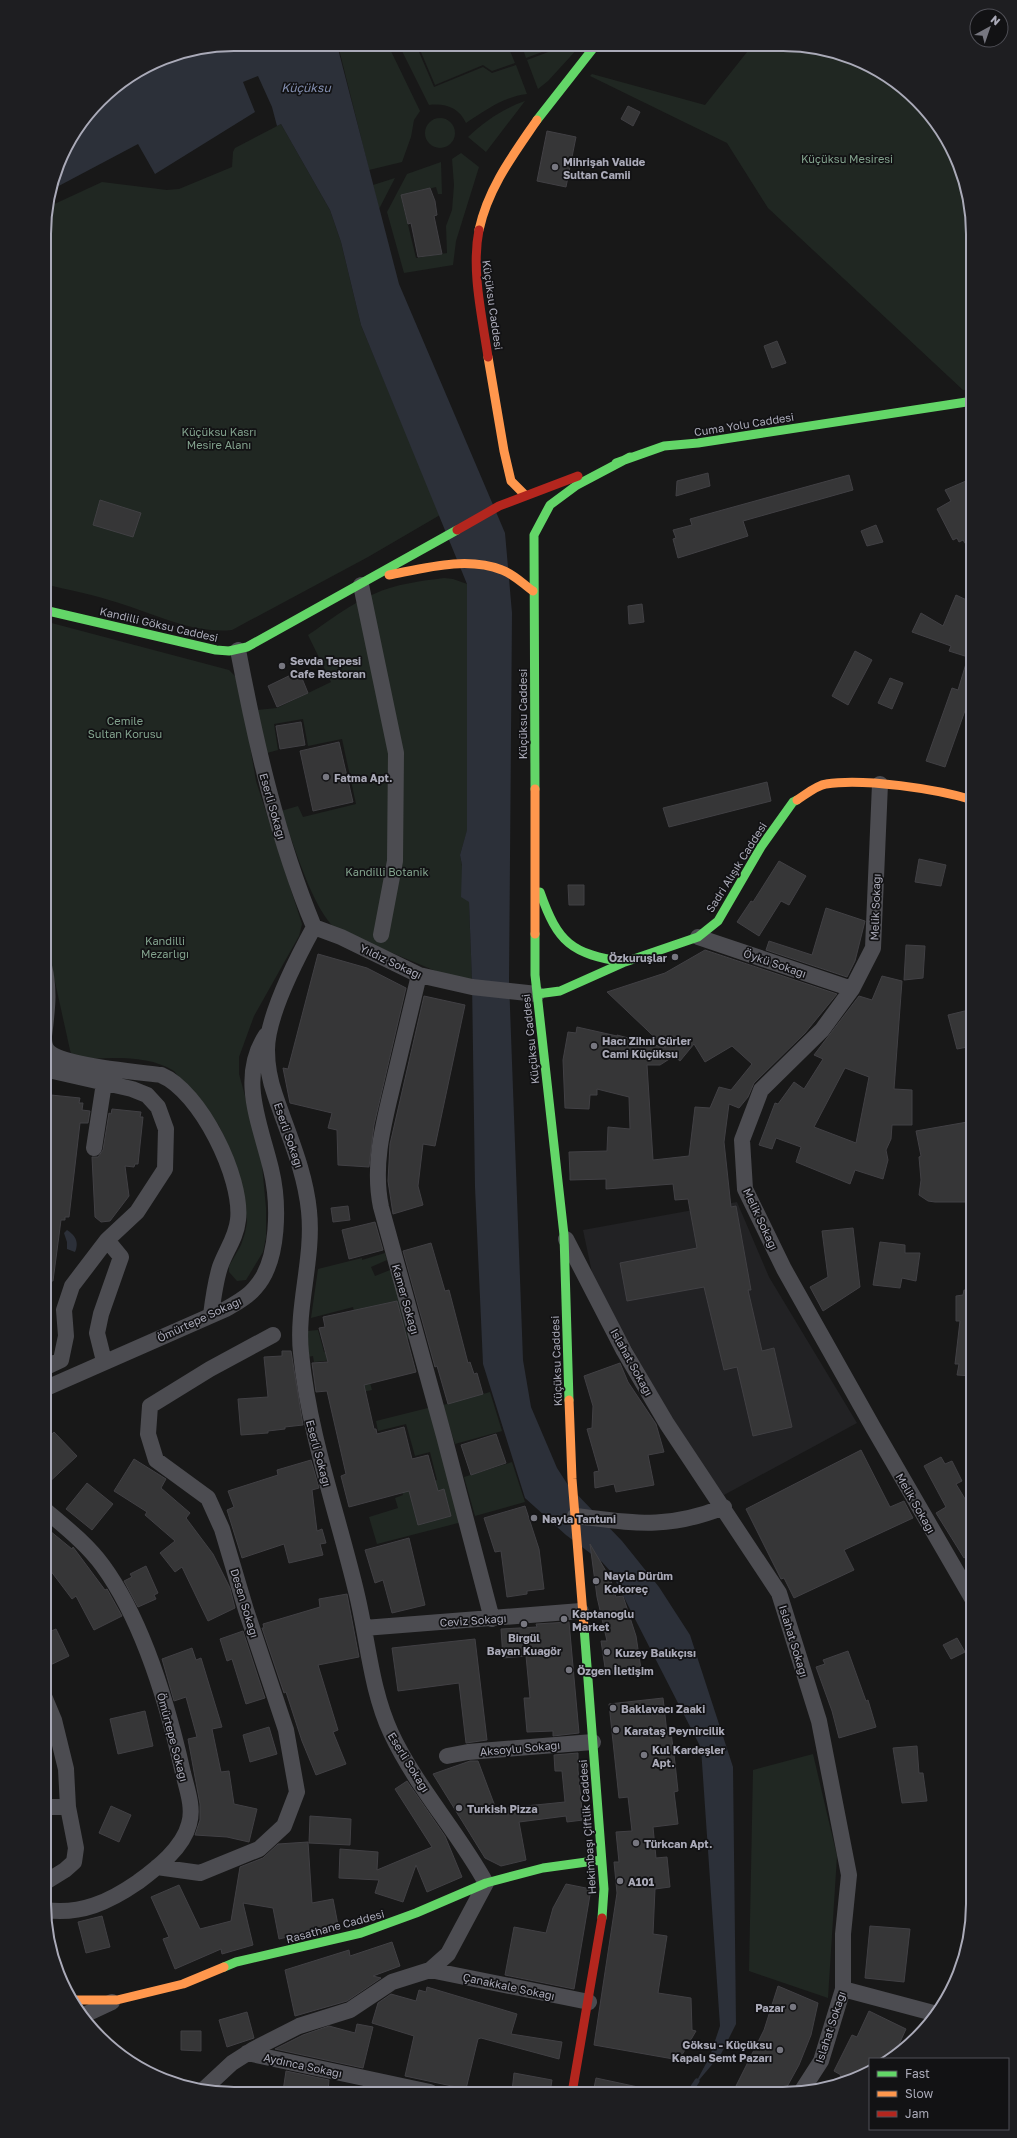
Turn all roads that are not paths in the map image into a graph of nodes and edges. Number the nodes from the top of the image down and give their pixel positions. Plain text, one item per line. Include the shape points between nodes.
1 (591, 51) edge
2 (966, 402) edge
3 (630, 457) junction
4 (525, 496) junction
5 (367, 582) junction
6 (533, 591) junction
7 (51, 612) edge
8 (238, 650) junction
9 (880, 784) junction
10 (966, 790) edge
11 (954, 794) junction
12 (966, 798) edge
13 (535, 880) junction
14 (314, 927) junction
15 (381, 935) dead end
16 (698, 937) junction
17 (625, 962) junction
18 (419, 976) junction
19 (852, 989) junction
20 (560, 991) junction
21 (537, 994) junction
22 (271, 1026) junction
23 (540, 1028) junction
24 (51, 1053) edge
25 (51, 1072) edge
26 (104, 1083) junction
27 (94, 1148) dead end
28 (564, 1236) junction
29 (107, 1240) junction
30 (211, 1315) junction
31 (273, 1335) dead end
32 (104, 1361) junction
33 (51, 1365) edge
34 (51, 1386) edge
35 (724, 1506) junction
36 (51, 1515) edge
37 (575, 1516) junction
38 (578, 1558) joint
39 (966, 1588) edge
40 (582, 1611) junction
41 (492, 1619) junction
42 (364, 1628) junction
43 (51, 1713) edge
44 (593, 1742) junction
45 (447, 1756) dead end
46 (51, 1807) edge
47 (68, 1808) junction
48 (601, 1860) junction
49 (157, 1867) junction
50 (51, 1879) edge
51 (486, 1883) junction
52 (51, 1911) edge
53 (430, 1970) junction
54 (843, 1989) junction
55 (78, 2000) edge
56 (117, 2000) junction
57 (589, 2002) junction
58 (930, 2012) edge
59 (88, 2013) edge
60 (247, 2053) junction
61 (209, 2085) edge
62 (805, 2085) edge
63 (407, 2087) edge
64 (573, 2087) edge

1 - 4 main road, Küçüksu Caddesi via 544,110 501,173 483,212 474,250 482,318 511,482
2 - 3 main road, Cuma Yolu Caddesi via 664,446
3 - 4 main road, Cuma Yolu Caddesi
3 - 6 main road, Küçüksu Caddesi via 577,485 550,505 534,535
4 - 5 main road, Kandilli Göksu Caddesi via 499,506
5 - 6 main road, Kandilli Göksu Caddesi via 441,566 488,565 504,571
5 - 8 main road, Kandilli Göksu Caddesi
5 - 15 street via 396,753 395,861
6 - 13 main road, Küçüksu Caddesi
7 - 8 main road, Kandilli Göksu Caddesi via 216,650
8 - 14 street, Eserli Sokağı via 263,771
9 - 11 main road, Sadri Alışık Caddesi
9 - 16 main road, Sadri Alışık Caddesi via 825,784 793,802 761,847 718,920
9 - 19 street, Melik Sokağı via 874,948
10 - 11 main road
11 - 12 main road
13 - 17 main road via 554,928 573,947 596,958
13 - 21 main road, Küçüksu Caddesi
14 - 18 street, Yıldız Sokağı via 341,937
14 - 22 street, Eserli Sokağı via 290,975
16 - 17 main road, Sadri Alışık Caddesi
16 - 19 street, Öykü Sokağı
17 - 20 main road, Sadri Alışık Caddesi
18 - 21 street, Yıldız Sokağı via 472,987
18 - 41 street, Kamer Sokağı via 382,1132 377,1175 378,1191
19 - 39 street, Melik Sokağı via 822,1030 761,1090 742,1140 745,1189 788,1276
20 - 21 main road, Sadri Alışık Caddesi
20 - 23 main road via 547,1004
21 - 23 main road, Küçüksu Caddesi
22 - 30 street, Ömürtepe Sokağı via 256,1054 251,1083 257,1118 273,1177 276,1226 273,1250 264,1275 255,1288 236,1303
22 - 42 street, Eserli Sokağı via 267,1049 269,1070 302,1174 309,1214 308,1267 300,1332 309,1414 354,1580
23 - 28 main road, Küçüksu Caddesi
24 - 30 street via 64,1060 169,1078 189,1098 216,1136 232,1179 238,1217 232,1244 220,1267
25 - 26 street
26 - 27 street
26 - 29 street via 146,1095 158,1106 166,1129 165,1169 137,1212
28 - 35 street, Islahat Sokağı via 628,1357 667,1424
28 - 37 main road, Küçüksu Caddesi via 571,1472
29 - 32 street via 121,1257 101,1314 97,1334
29 - 33 street via 72,1286 64,1310 66,1336 61,1360
30 - 32 street, Ömürtepe Sokağı
31 - 49 street, Desen Sokağı via 210,1369 150,1406 148,1434 156,1460 208,1498 222,1528 286,1730 297,1792 284,1826 259,1849 200,1873
32 - 34 street, Ömürtepe Sokağı
35 - 37 street via 688,1519 656,1524
35 - 54 street, Islahat Sokağı via 779,1593 819,1721 849,1875 842,1934
36 - 49 street, Ömürtepe Sokağı via 89,1550 123,1597 161,1692 174,1734 191,1814 186,1833
37 - 38 main road, Küçüksu Caddesi
38 - 40 main road, Hekimbaşı Çiftlik Caddesi
40 - 41 street, Ceviz Sokağı
40 - 44 main road, Hekimbaşı Çiftlik Caddesi
41 - 42 street, Ceviz Sokağı
42 - 51 street, Eserli Sokağı via 380,1705 399,1750
43 - 47 street via 66,1769
44 - 45 street, Aksoylu Sokağı
44 - 48 main road, Hekimbaşı Çiftlik Caddesi
46 - 47 street
47 - 50 street via 76,1848 74,1862
48 - 51 main road, Rasathane Caddesi via 543,1868
48 - 57 main road, Hekimbaşı Çiftlik Caddesi via 604,1889 602,1916
49 - 52 street, Ömürtepe Sokağı via 102,1903 67,1912
51 - 53 street via 448,1954
51 - 56 main road, Rasathane Caddesi via 361,1933 236,1962 182,1984
53 - 57 street, Çanakkale Sokağı
53 - 60 street via 392,1982 350,2010 299,2026
54 - 58 street
54 - 62 street, Islahat Sokağı via 821,2061
55 - 56 main road, Rasathane Caddesi
56 - 59 street
57 - 64 main road, Hekimbaşı Çiftlik Caddesi
60 - 61 street
60 - 63 street, Aydınca Sokağı

